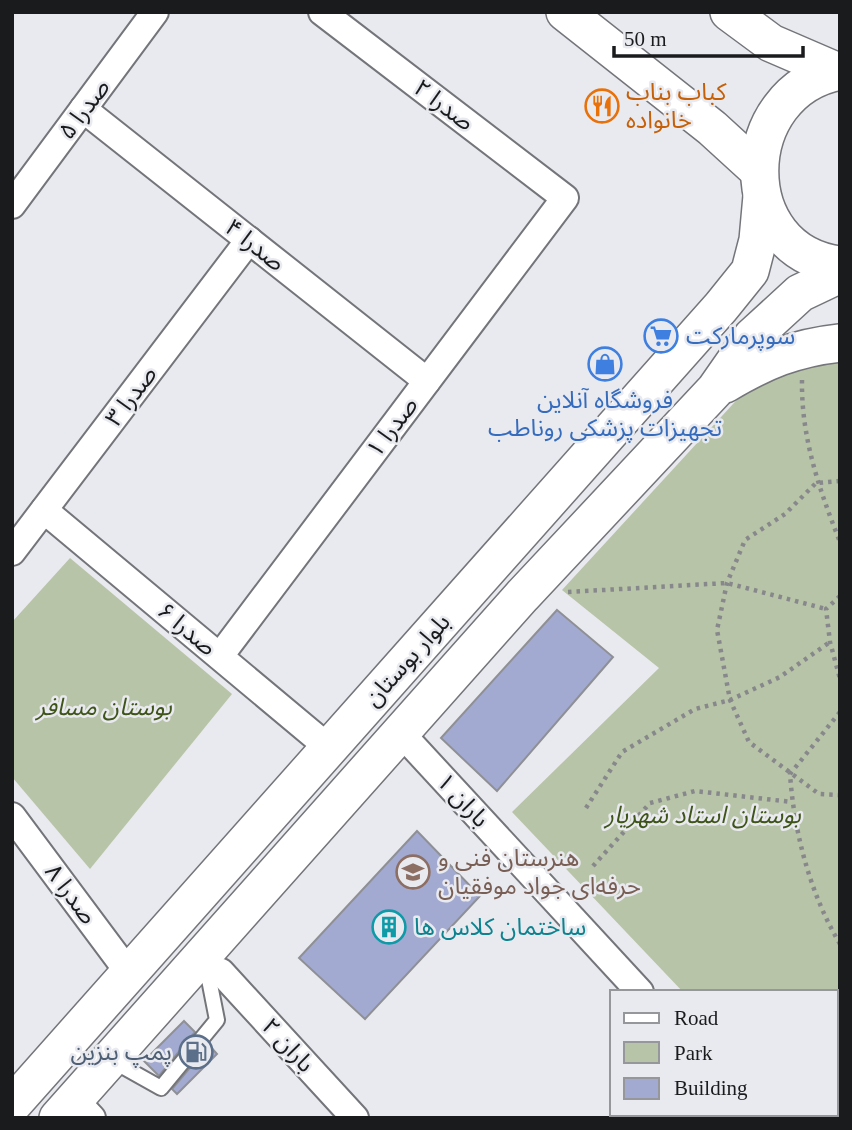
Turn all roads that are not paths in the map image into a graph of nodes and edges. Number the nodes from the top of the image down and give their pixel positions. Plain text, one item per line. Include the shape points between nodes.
1 (323, 12) edge
2 (565, 12) edge
3 (729, 12) edge
4 (151, 14) edge
5 (838, 71) edge
6 (83, 109) junction
7 (760, 183) junction
8 (565, 198) joint
9 (12, 205) edge
10 (249, 240) junction
11 (840, 265) edge
12 (840, 274) edge
13 (840, 343) edge
14 (427, 381) junction
15 (715, 390) junction
16 (44, 510) junction
17 (12, 552) edge
18 (220, 656) junction
19 (400, 732) junction
20 (328, 748) junction
21 (12, 816) edge
22 (212, 963) junction
23 (129, 973) junction
24 (638, 990) edge
25 (110, 1059) junction
26 (12, 1105) edge
27 (75, 1112) edge
28 (355, 1118) edge

1 - 8 street, صدرا ۲
2 - 7 main road via 712,128
3 - 5 main road via 771,43
4 - 6 street, صدرا ۵
5 - 7 main road, بلوار بوستان via 811,80 772,118 761,143
6 - 9 street, صدرا ۵
6 - 10 street, صدرا ۴
7 - 11 main road via 772,220 789,240 809,255
7 - 20 main road, بلوار بوستان via 758,240 750,271
8 - 14 street, صدرا ۱
10 - 14 street, صدرا ۴
10 - 16 street, صدرا ۳
12 - 15 main road, بلوار بوستان via 800,293 752,337
13 - 15 main road via 802,347
14 - 18 street, صدرا ۱
15 - 19 main road, بلوار بوستان
16 - 17 street, صدرا ۳
16 - 18 street, صدرا ۶
18 - 20 street, صدرا ۶
19 - 22 main road, بلوار بوستان
19 - 24 street, باران ۱
20 - 23 main road, بلوار بوستان
21 - 23 street, صدرا ۸
22 - 25 main road, بلوار بوستان
22 - 25 lane via 217,1020 161,1088
22 - 28 street, باران ۲
23 - 26 main road, بلوار بوستان
25 - 27 main road, بلوار بوستان

